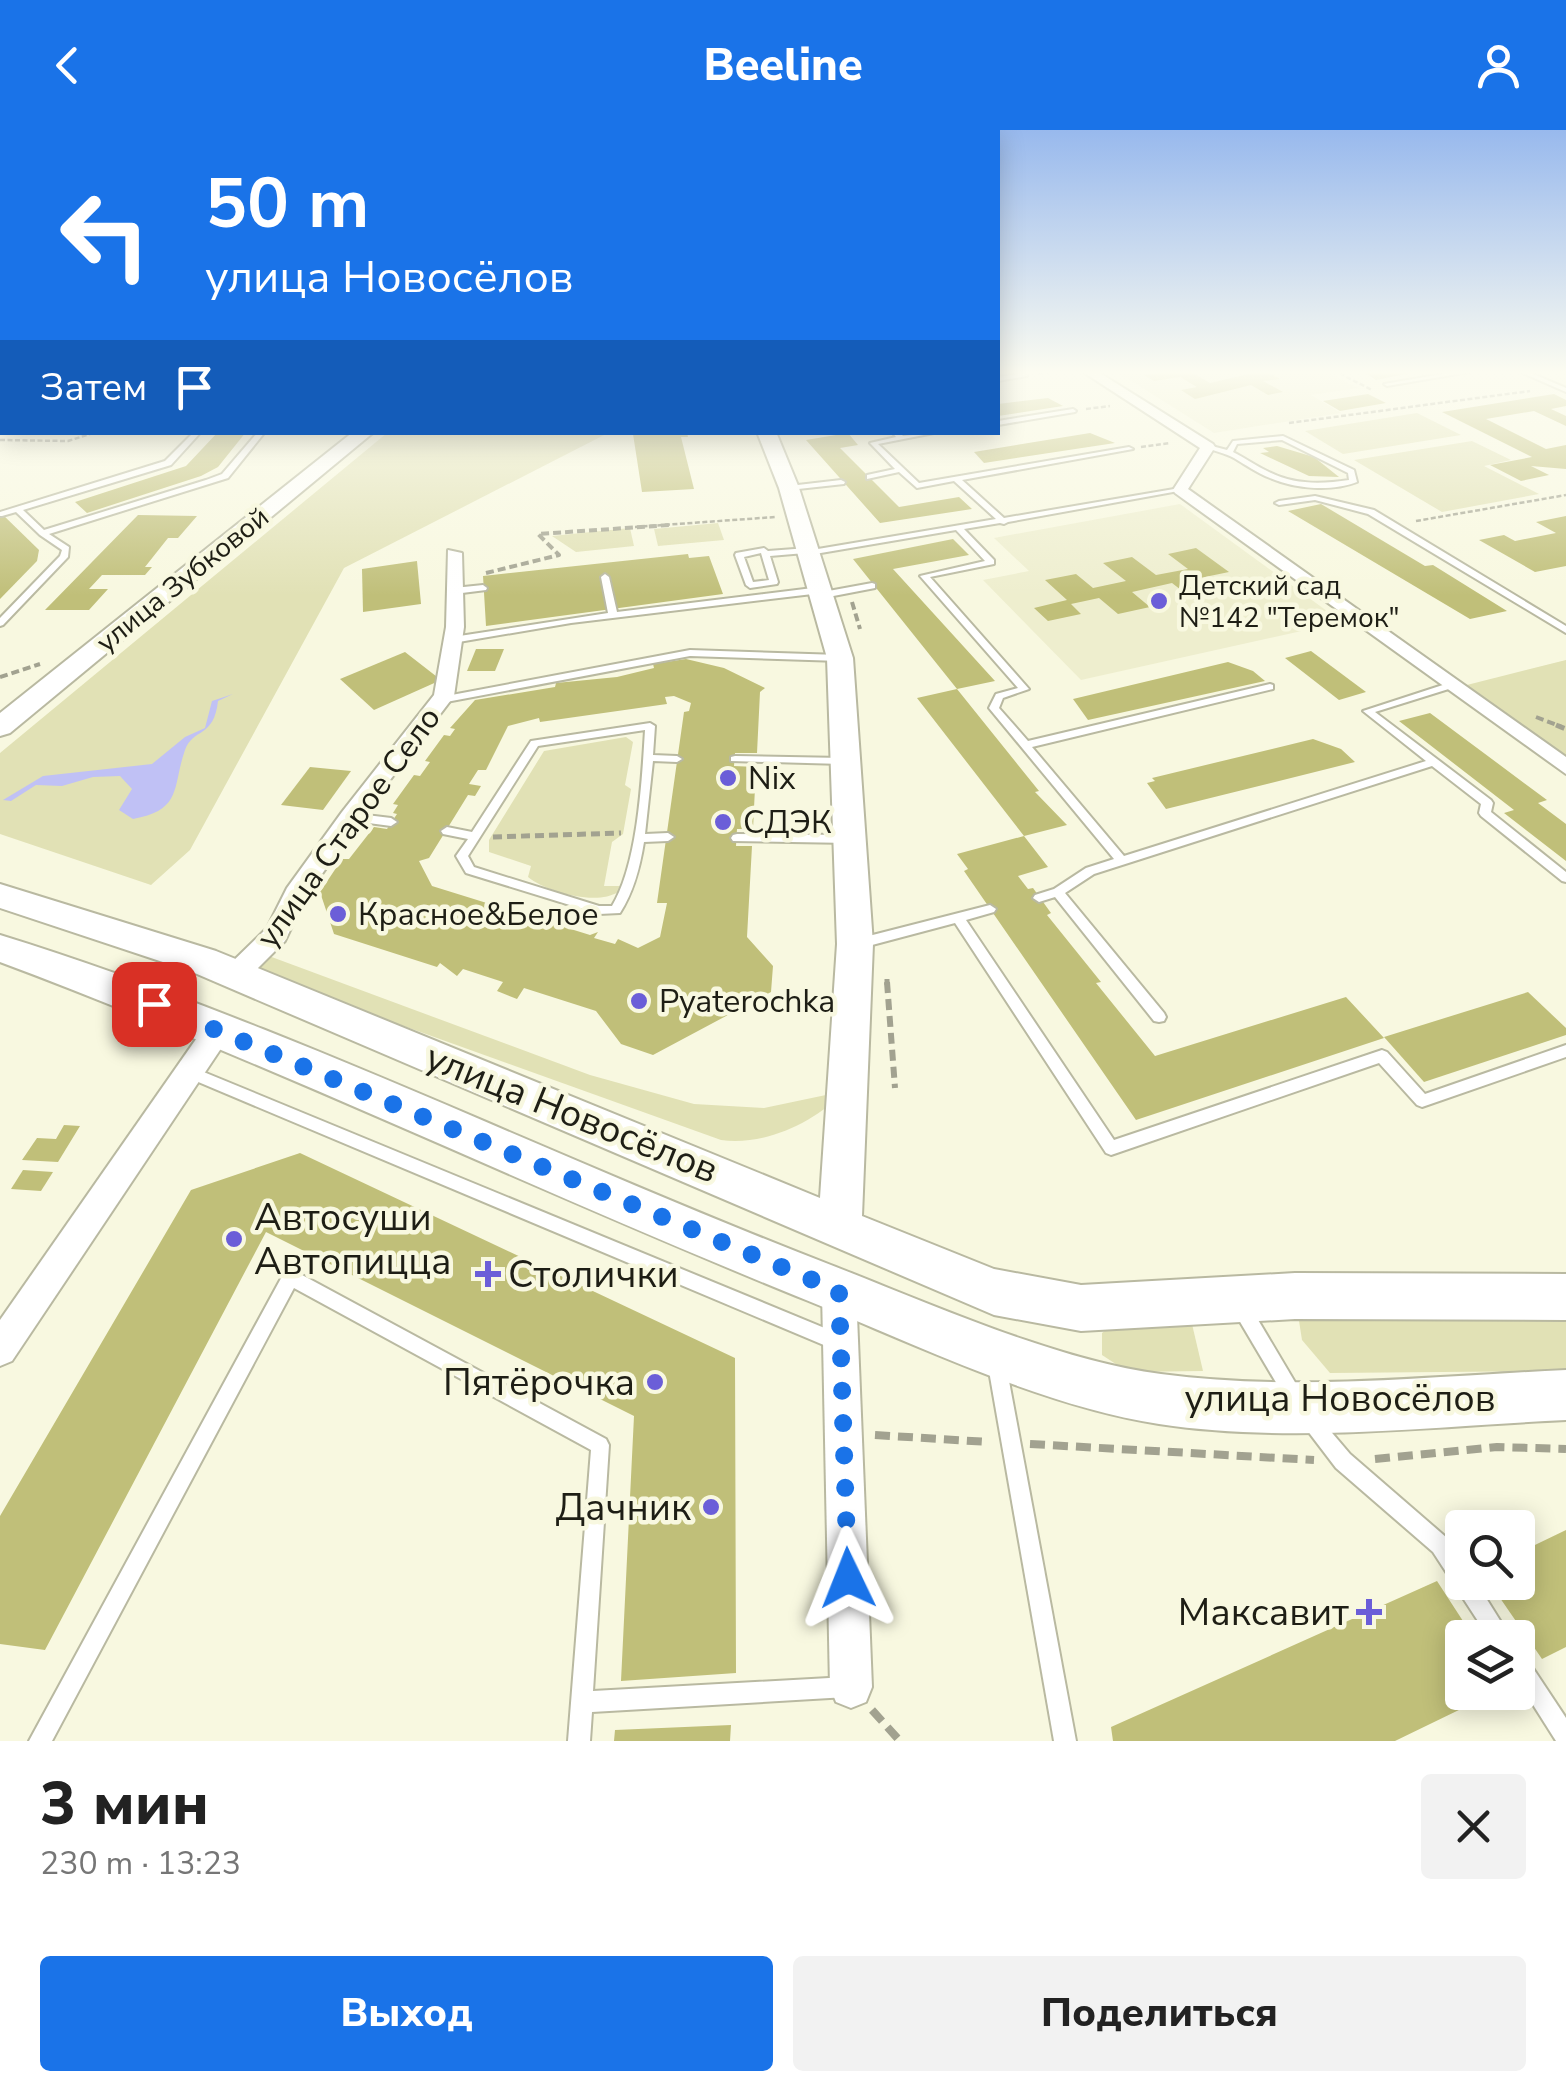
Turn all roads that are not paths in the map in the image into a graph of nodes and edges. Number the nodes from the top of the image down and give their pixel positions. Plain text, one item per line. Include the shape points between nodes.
1 (185, 445) edge
2 (251, 445) edge
3 (348, 445) edge
4 (769, 445) edge
5 (875, 445) edge
6 (1200, 445) edge
7 (1210, 445) edge
8 (1233, 445) edge
9 (1297, 445) edge
10 (1130, 449) road end
11 (1230, 450) junction
12 (900, 470) junction
13 (870, 477) dead end
14 (956, 479) junction
15 (840, 482) dead end
16 (1180, 490) junction
17 (784, 502) junction
18 (1279, 502) dead end
19 (18, 509) junction
20 (2, 514) edge
21 (1004, 522) junction
22 (957, 527) junction
23 (43, 533) junction
24 (808, 551) junction
25 (454, 553) dead end
26 (765, 554) junction
27 (924, 576) junction
28 (605, 577) dead end
29 (906, 580) dead end
30 (454, 584) junction
31 (872, 586) dead end
32 (484, 588) dead end
33 (822, 592) junction
34 (613, 614) junction
35 (0, 624) edge
36 (1566, 630) edge
37 (453, 640) junction
38 (840, 658) junction
39 (1452, 686) junction
40 (1270, 687) dead end
41 (441, 700) junction
42 (0, 727) edge
43 (1026, 745) junction
44 (648, 758) junction
45 (677, 758) dead end
46 (735, 760) dead end
47 (846, 761) junction
48 (1434, 762) junction
49 (1566, 767) edge
50 (350, 817) junction
51 (391, 822) dead end
52 (447, 832) dead end
53 (475, 836) junction
54 (668, 837) dead end
55 (638, 838) junction
56 (736, 838) dead end
57 (852, 839) junction
58 (1122, 860) junction
59 (1566, 878) edge
60 (1058, 892) junction
61 (0, 896) edge
62 (1040, 898) dead end
63 (990, 909) dead end
64 (958, 917) junction
65 (855, 944) junction
66 (0, 948) edge
67 (236, 974) junction
68 (1159, 1017) dead end
69 (218, 1030) junction
70 (1566, 1051) edge
71 (189, 1072) junction
72 (840, 1225) junction
73 (839, 1291) junction
74 (1566, 1297) edge
75 (1235, 1299) junction
76 (840, 1342) junction
77 (0, 1349) edge
78 (995, 1352) junction
79 (1566, 1395) edge
80 (1300, 1407) junction
81 (1445, 1553) edge
82 (850, 1687) joint
83 (1535, 1689) edge
84 (585, 1702) junction
85 (1566, 1736) edge
86 (40, 1741) edge
87 (579, 1741) edge
88 (1065, 1741) edge

1 - 19 lane via 168,463
2 - 23 lane via 225,476
3 - 42 main road, улица Зубковой
4 - 17 main road
5 - 12 lane
6 - 16 street
7 - 11 lane
8 - 11 lane
9 - 11 lane via 1351,472 1354,482 1320,488 1270,476
10 - 14 lane
12 - 13 lane
12 - 14 lane via 917,486
14 - 21 lane
15 - 17 lane
16 - 21 lane
16 - 39 street
17 - 24 main road
18 - 36 lane via 1334,501 1394,525
19 - 20 lane
19 - 23 lane
21 - 22 lane
22 - 24 lane
22 - 27 lane via 991,562
23 - 35 lane via 66,549 64,557
24 - 26 lane
24 - 33 main road
25 - 30 street, улица Старое Село
26 - 26 lane via 774,582 750,585 738,555
27 - 29 lane
27 - 43 lane via 1024,689 999,696 994,708
28 - 34 lane
30 - 32 lane
30 - 37 street, улица Старое Село
31 - 33 lane
33 - 34 lane
33 - 38 main road
34 - 37 lane
37 - 41 street, улица Старое Село
38 - 41 lane via 690,653
38 - 47 main road
39 - 48 lane via 1368,712
39 - 49 street
40 - 43 lane
41 - 50 street, улица Старое Село
43 - 58 lane
44 - 45 lane
44 - 53 lane via 650,726 535,743
44 - 55 lane
46 - 47 lane
47 - 57 main road
48 - 58 lane
48 - 59 lane via 1487,803 1485,814
50 - 51 lane
50 - 67 street, улица Старое Село via 276,934
52 - 53 lane
53 - 55 lane via 462,856 470,870 599,910 616,910 626,900
54 - 55 lane
56 - 57 lane
57 - 65 main road
58 - 60 lane via 1090,870
60 - 62 lane
60 - 68 lane
61 - 67 main road, улица Новосёлов
63 - 64 lane
64 - 65 lane
64 - 70 lane via 1111,1148 1382,1056 1422,1100
65 - 72 main road
66 - 69 main road, улица Новосёлов
67 - 72 main road, улица Новосёлов
69 - 71 street
69 - 73 main road, улица Новосёлов
71 - 76 lane
71 - 77 street
72 - 75 main road, улица Новосёлов via 994,1292 1082,1308
73 - 76 street
73 - 78 main road, улица Новосёлов
74 - 75 main road, улица Новосёлов
75 - 80 lane
76 - 82 street
78 - 80 main road, улица Новосёлов via 1159,1399
78 - 88 lane
79 - 80 main road, улица Новосёлов
80 - 81 lane via 1343,1462
82 - 84 lane
83 - 85 lane
84 - 86 lane via 600,1445 291,1277
84 - 87 lane

